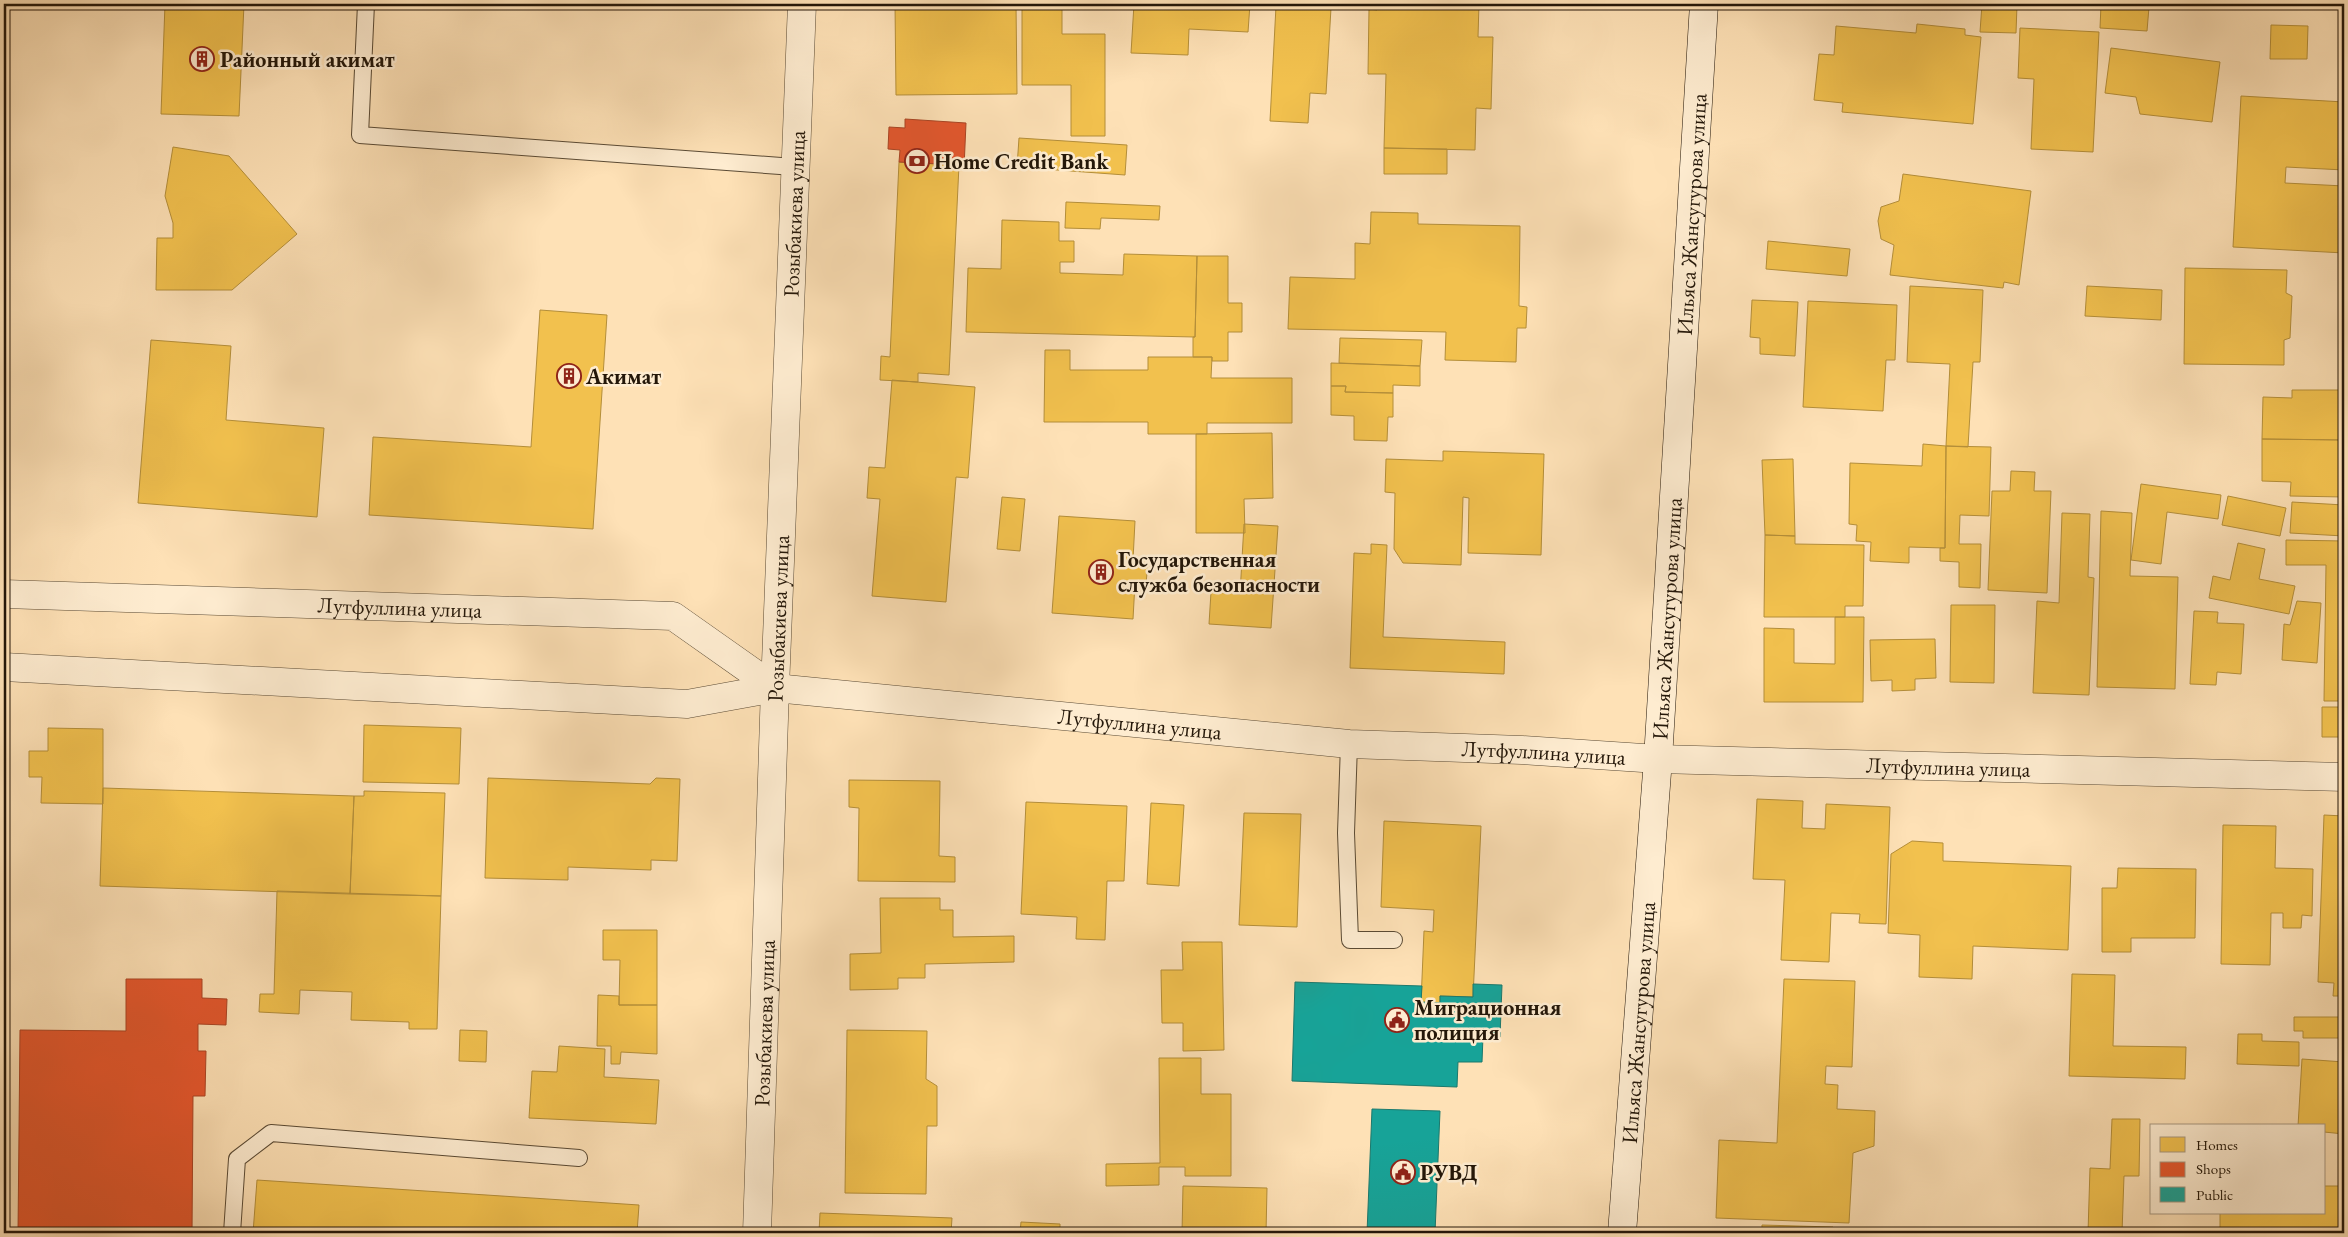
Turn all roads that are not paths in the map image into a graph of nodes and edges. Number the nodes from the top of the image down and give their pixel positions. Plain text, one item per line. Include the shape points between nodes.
1 (366, 4) edge
2 (802, 4) edge
3 (1704, 4) edge
4 (794, 167) junction
5 (4, 594) edge
6 (4, 667) edge
7 (775, 688) junction
8 (1350, 744) junction
9 (1658, 759) junction
10 (2344, 777) edge
11 (1394, 940) dead end
12 (579, 1158) dead end
13 (232, 1233) edge
14 (758, 1233) edge
15 (1622, 1233) edge

1 - 4 lane via 360,136
2 - 4 street, Розыбакиева улица
3 - 9 street, Ильяса Жансугурова улица
4 - 7 street, Розыбакиева улица
5 - 7 street, Лутфуллина улица via 673,616
6 - 7 street, Лутфуллина улица via 687,704
7 - 8 street, Лутфуллина улица
7 - 14 street, Розыбакиева улица
8 - 9 street, Лутфуллина улица
8 - 11 lane via 1346,833 1350,940
9 - 10 street, Лутфуллина улица
9 - 15 street, Ильяса Жансугурова улица
12 - 13 lane via 271,1133 237,1159

